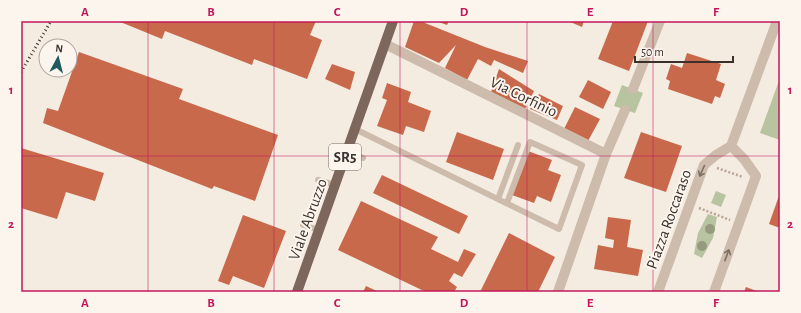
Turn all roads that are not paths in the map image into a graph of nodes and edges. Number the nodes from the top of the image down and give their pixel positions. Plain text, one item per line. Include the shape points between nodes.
1 (394, 21) edge
2 (660, 21) edge
3 (777, 21) edge
4 (385, 44) junction
5 (633, 89) dead end
6 (625, 110) dead end
7 (355, 128) junction
8 (518, 145) dead end
9 (731, 146) junction
10 (348, 151) junction
11 (606, 154) junction
12 (363, 158) dead end
13 (318, 180) dead end
14 (335, 185) junction
15 (498, 199) junction
16 (506, 203) junction
17 (303, 225) dead end
18 (319, 230) junction
19 (297, 292) edge
20 (558, 292) edge
21 (658, 292) edge
22 (714, 292) edge

1 - 4 main road, Viale Abruzzo / SR5
2 - 5 street
3 - 9 street
4 - 7 main road, Viale Abruzzo / SR5
4 - 11 street, Via Corfinio
6 - 11 street
7 - 10 main road, Viale Abruzzo / SR5
7 - 15 lane
8 - 15 lane
9 -> 21 street, Piazza Roccaraso via 704,165
22 -> 9 street via 756,176
10 - 12 lane
10 - 14 main road, Viale Abruzzo / SR5
11 - 20 street
13 - 14 lane
14 - 18 main road, Viale Abruzzo / SR5
15 - 16 lane
16 - 16 lane via 559,229 582,165 530,142
17 - 18 lane
18 - 19 main road, Viale Abruzzo / SR5

